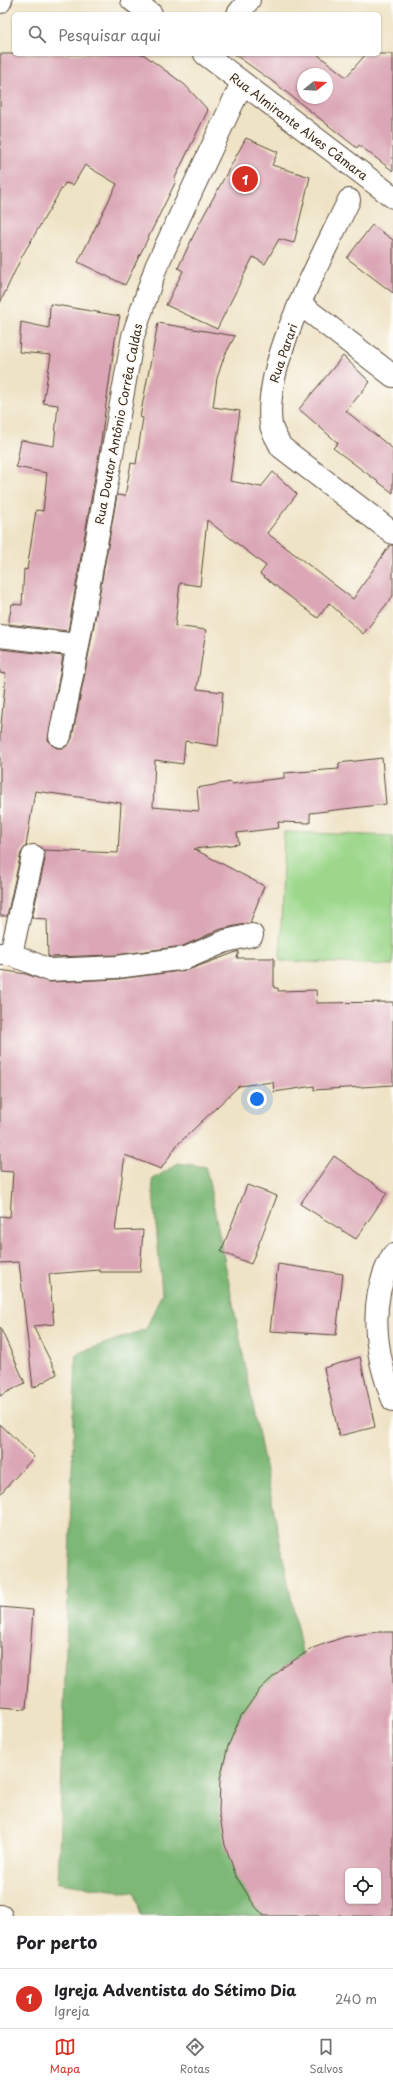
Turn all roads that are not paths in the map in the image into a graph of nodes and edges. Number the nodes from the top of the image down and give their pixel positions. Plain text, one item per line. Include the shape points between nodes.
1 (132, 0) edge
2 (249, 0) edge
3 (148, 12) edge
4 (240, 12) edge
5 (208, 56) edge
6 (242, 83) junction
7 (393, 197) edge
8 (349, 200) dead end
9 (300, 304) junction
10 (393, 376) edge
11 (393, 534) edge
12 (0, 636) edge
13 (78, 645) junction
14 (60, 736) dead end
15 (33, 856) dead end
16 (252, 935) dead end
17 (5, 954) edge
18 (393, 1255) edge
19 (393, 1400) edge

1 - 3 street
2 - 4 street
5 - 6 street, Rua Almirante Alves Câmara
6 - 7 street, Rua Almirante Alves Câmara
6 - 13 street, Rua Doutor Antônio Corrêa Caldas via 156,267 137,322
8 - 9 street, Rua Parari
9 - 10 street
9 - 11 street, Rua Parari via 276,365 271,389 271,427 281,447
12 - 13 street
13 - 14 street, Rua Doutor Antônio Corrêa Caldas
15 - 17 street
16 - 17 street via 226,941 186,958 117,968 50,970
18 - 19 street via 384,1271 377,1305 376,1340 384,1376

